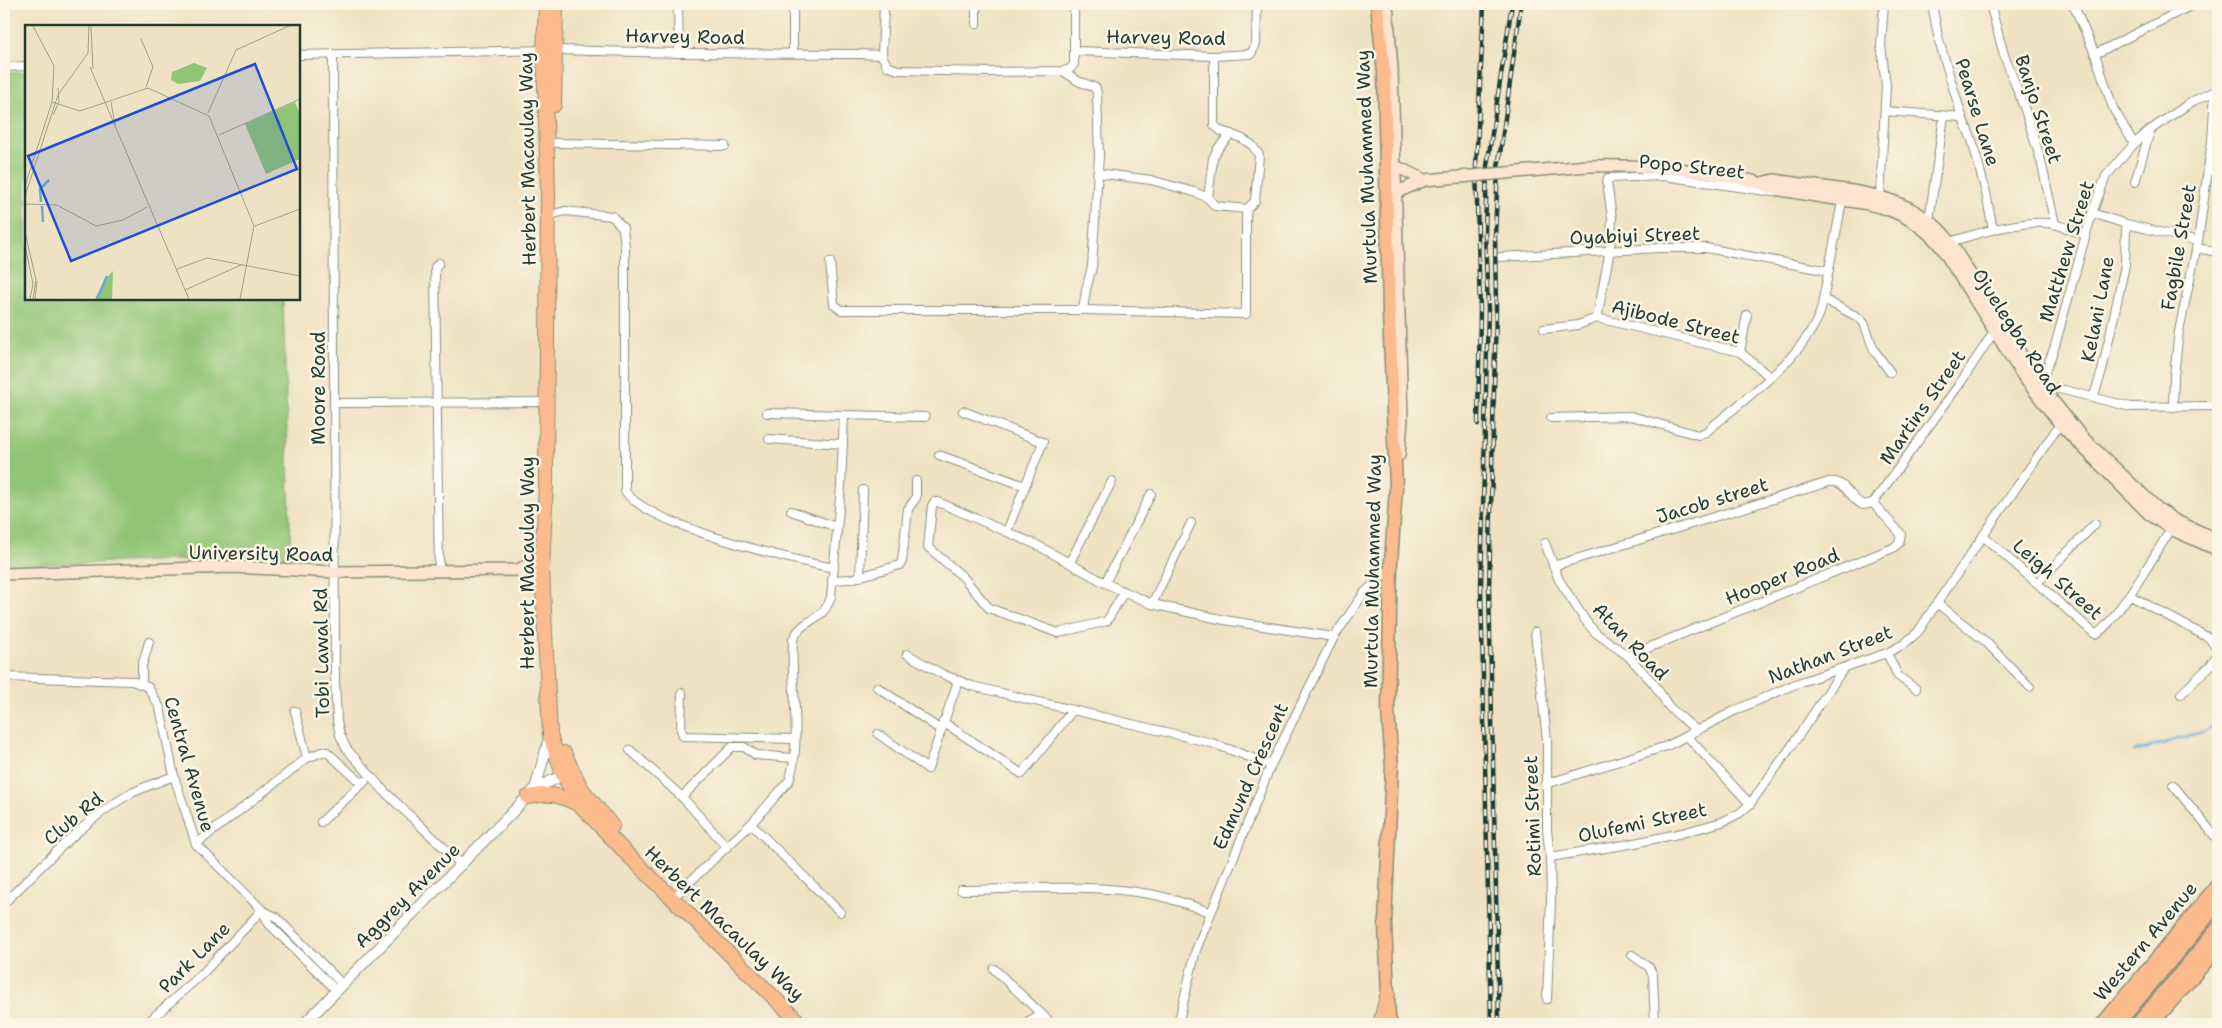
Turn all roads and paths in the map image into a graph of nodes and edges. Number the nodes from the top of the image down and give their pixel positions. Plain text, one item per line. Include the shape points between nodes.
1 (546, 4) edge
2 (556, 4) edge
3 (678, 4) edge
4 (793, 4) edge
5 (884, 4) edge
6 (976, 4) edge
7 (1074, 4) edge
8 (1257, 4) edge
9 (1377, 4) edge
10 (1387, 4) edge
11 (1884, 4) edge
12 (1932, 4) edge
13 (1990, 4) edge
14 (2073, 4) edge
15 (2194, 4) edge
16 (976, 24) dead end
17 (550, 50) junction
18 (1075, 51) junction
19 (679, 53) junction
20 (793, 53) junction
21 (333, 54) junction
22 (2096, 54) junction
23 (300, 55) edge
24 (882, 55) junction
25 (1214, 56) junction
26 (25, 66) edge
27 (4, 67) edge
28 (1063, 71) junction
29 (2217, 91) edge
30 (1885, 111) junction
31 (1944, 116) junction
32 (1962, 117) junction
33 (2150, 130) junction
34 (1231, 134) junction
35 (555, 143) junction
36 (2134, 144) junction
37 (725, 146) dead end
38 (1394, 166) junction
39 (1097, 173) junction
40 (1425, 180) junction
41 (1757, 182) junction
42 (2135, 182) dead end
43 (1794, 192) junction
44 (1395, 193) junction
45 (1843, 196) junction
46 (1880, 197) junction
47 (1208, 198) junction
48 (1247, 209) junction
49 (2092, 213) junction
50 (554, 214) junction
51 (1929, 220) junction
52 (2055, 224) junction
53 (2126, 224) junction
54 (1993, 230) junction
55 (2086, 235) junction
56 (1950, 242) junction
57 (2197, 245) junction
58 (1610, 250) junction
59 (2218, 252) edge
60 (1500, 257) dead end
61 (830, 262) dead end
62 (439, 263) dead end
63 (1829, 271) junction
64 (1823, 299) junction
65 (1083, 310) junction
66 (1747, 315) dead end
67 (1596, 318) junction
68 (1544, 329) dead end
69 (1995, 330) junction
70 (1740, 352) junction
71 (1890, 372) dead end
72 (1770, 377) junction
73 (2042, 388) junction
74 (2093, 398) junction
75 (436, 401) junction
76 (546, 402) junction
77 (334, 403) junction
78 (2218, 406) edge
79 (2173, 408) junction
80 (964, 411) dead end
81 (767, 413) dead end
82 (844, 414) junction
83 (926, 417) dead end
84 (1551, 418) dead end
85 (2060, 424) junction
86 (769, 440) dead end
87 (843, 444) junction
88 (939, 455) dead end
89 (916, 481) dead end
90 (1112, 481) dead end
91 (1025, 486) junction
92 (1396, 487) junction
93 (863, 490) dead end
94 (1151, 494) dead end
95 (1873, 502) junction
96 (790, 511) dead end
97 (1191, 523) dead end
98 (2095, 524) dead end
99 (2173, 525) junction
100 (836, 527) junction
101 (1007, 532) junction
102 (1984, 536) junction
103 (2218, 540) edge
104 (1544, 543) dead end
105 (2218, 550) edge
106 (543, 556) junction
107 (1070, 562) junction
108 (1391, 563) junction
109 (1553, 566) junction
110 (834, 568) junction
111 (518, 570) junction
112 (336, 572) junction
113 (439, 572) junction
114 (4, 574) edge
115 (860, 577) junction
116 (832, 580) junction
117 (2038, 582) junction
118 (543, 583) junction
119 (1105, 583) junction
120 (1124, 592) junction
121 (2129, 595) junction
122 (1152, 604) junction
123 (1937, 604) junction
124 (1535, 632) dead end
125 (1334, 637) junction
126 (149, 642) dead end
127 (2218, 651) edge
128 (1887, 653) junction
129 (906, 654) dead end
130 (1628, 656) junction
131 (1844, 668) junction
132 (4, 677) edge
133 (958, 681) junction
134 (142, 684) junction
135 (877, 687) dead end
136 (2030, 687) dead end
137 (1916, 689) dead end
138 (682, 693) dead end
139 (2182, 694) dead end
140 (1073, 710) junction
141 (295, 711) dead end
142 (942, 726) junction
143 (1696, 730) junction
144 (878, 734) dead end
145 (550, 735) junction
146 (1687, 736) junction
147 (794, 739) junction
148 (630, 750) dead end
149 (307, 758) junction
150 (793, 758) junction
151 (1271, 765) junction
152 (563, 775) junction
153 (174, 776) junction
154 (370, 776) junction
155 (362, 784) junction
156 (1546, 784) junction
157 (2173, 785) dead end
158 (531, 793) junction
159 (682, 797) junction
160 (1750, 804) junction
161 (581, 806) junction
162 (321, 822) dead end
163 (751, 824) junction
164 (2218, 840) edge
165 (196, 844) junction
166 (727, 847) junction
167 (1550, 857) junction
168 (462, 865) junction
169 (2218, 884) edge
170 (962, 890) dead end
171 (678, 894) junction
172 (2218, 902) edge
173 (4, 903) edge
174 (262, 910) junction
175 (840, 912) dead end
176 (1210, 912) junction
177 (2218, 930) edge
178 (2218, 948) edge
179 (1632, 955) dead end
180 (994, 969) dead end
181 (339, 987) junction
182 (1388, 993) joint
183 (1547, 999) dead end
184 (1040, 1015) junction
185 (1387, 1023) edge
186 (146, 1024) edge
187 (304, 1024) edge
188 (801, 1024) edge
189 (811, 1024) edge
190 (1023, 1024) edge
191 (1052, 1024) edge
192 (1178, 1024) edge
193 (1655, 1024) edge
194 (2102, 1024) edge
195 (2116, 1024) edge
196 (2139, 1024) edge
197 (2152, 1024) edge

1 - 17 highway, Herbert Macaulay Way
2 - 17 highway, Herbert Macaulay Way
3 - 19 street
4 - 20 street
5 - 24 street
6 - 16 street
7 - 18 street
8 - 25 street, Harvey Road via 1254,50 1251,54
9 - 92 main road, Murtula Muhammed Way via 1384,73
10 - 38 main road
11 - 30 street via 1881,45 1886,85
12 - 32 street, Pearse Lane
13 - 52 street, Banjo Street via 2041,161
14 - 22 street
15 - 22 street
17 - 19 street, Harvey Road
17 - 21 street, Harvey Road
17 - 35 highway, Herbert Macaulay Way
17 - 76 highway, Herbert Macaulay Way
18 - 25 street, Harvey Road
18 - 28 street via 1074,64
19 - 20 street, Harvey Road
20 - 24 street, Harvey Road
21 - 23 street, Harvey Road
21 - 77 street, Moore Road
22 - 36 street via 2114,108
24 - 28 street via 887,66 898,70
25 - 34 street via 1214,125
26 - 27 street
28 - 39 street via 1096,88
29 - 33 street, Matthew Street via 2193,101
29 - 57 street, Fagbile Street
30 - 31 street
30 - 46 street
31 - 32 street
31 - 51 street
32 - 54 street, Pearse Lane via 1972,140
33 - 36 street, Matthew Street
33 - 42 street
34 - 47 street via 1213,158
34 - 48 street via 1252,145 1259,155 1255,200
35 - 37 street
35 - 50 highway, Herbert Macaulay Way
36 - 49 street, Matthew Street via 2106,176
38 - 40 main road
38 - 44 main road
39 - 47 street via 1151,180
39 - 65 street via 1092,267
40 - 41 main road, Ojuelegba Road, bridge via 1588,166 1638,165 1688,169
40 - 44 main road
41 - 43 main road, Ojuelegba Road
41 - 45 main road, Ojuelegba Road via 1774,180
43 - 45 main road, Ojuelegba Road
43 - 58 street, Popo Street via 1664,176 1608,178 1612,218
44 - 92 main road via 1402,419
45 - 46 main road, Ojuelegba Road
45 - 63 street
45 - 69 main road, Ojuelegba Road via 1886,208 1912,220 1931,234
46 - 51 main road, Ojuelegba Road
47 - 48 street via 1215,206
48 - 65 street via 1246,314
49 - 53 street
49 - 55 street, Matthew Street
50 - 110 street via 565,211 612,216 623,228 625,491 630,499 663,518 750,548
50 - 171 highway, Herbert Macaulay Way via 551,571 557,724 562,748 581,788
51 - 56 main road, Ojuelegba Road
52 - 54 street
52 - 55 street
53 - 57 street
53 - 74 street, Kelani Lane via 2125,265
54 - 56 street
55 - 73 street, Matthew Street
56 - 73 main road, Ojuelegba Road
57 - 59 street
57 - 79 street, Fagbile Street via 2179,331
58 - 60 street, Oyabiyi Street
58 - 63 street, Oyabiyi Street via 1706,248
58 - 67 street, Popo Street
61 - 65 street via 834,304 841,310
62 - 75 street via 435,267
63 - 64 street
64 - 71 street via 1864,323 1874,350
64 - 72 street via 1815,327
66 - 70 street
67 - 68 street via 1578,325
67 - 70 street, Ajibode Street
69 - 85 main road, Ojuelegba Road via 2023,376
69 - 95 street, Martins Street
70 - 72 street, Ajibode Street
72 - 84 street via 1706,432 1698,434 1631,416
73 - 74 street via 2056,388
73 - 99 main road, Ojuelegba Road via 2081,436
74 - 79 street via 2131,407
75 - 76 street
75 - 77 street
75 - 113 street
76 - 106 highway, Herbert Macaulay Way
77 - 112 street, Moore Road
78 - 79 street
80 - 91 street via 1042,442
81 - 82 street
82 - 83 street
82 - 87 street
85 - 99 main road, Ojuelegba Road via 2149,514
85 - 102 street, Nathan Street
86 - 87 street
87 - 100 street
88 - 91 street
89 - 115 street via 916,498 908,509 902,561 895,567
90 - 107 street
91 - 101 street
92 - 108 main road, Murtula Muhammed Way
93 - 115 street
94 - 119 street
95 - 109 street, Jacob street via 1863,505 1834,481
95 - 130 street, Hooper Road via 1901,534 1900,543 1893,548
96 - 100 street
97 - 122 street
98 - 117 street
99 - 103 main road, Ojuelegba Road
99 - 105 main road, Ojuelegba Road
99 - 121 street, Leigh Street
100 - 110 street
101 - 107 street
101 - 120 street via 934,502 928,547 963,577 989,608 1053,632 1107,621
102 - 117 street, Leigh Street
102 - 123 street, Nathan Street
104 - 109 street, Atan Road
106 - 111 main road
106 - 118 highway, Herbert Macaulay Way
107 - 119 street
108 - 125 street, Edmund Crescent via 1389,572 1364,593
108 - 182 main road, Murtula Muhammed Way via 1388,710 1392,767 1385,923
109 - 130 street, Atan Road via 1567,595 1587,623
110 - 116 street
111 - 113 main road, University Road
111 - 118 main road
112 - 113 main road, University Road
112 - 114 main road, University Road via 233,567
112 - 154 street, Tobi Lawal Rd via 337,721 346,748
115 - 116 street
116 - 147 street via 827,608 800,628 793,640
117 - 121 street, Leigh Street via 2095,634 2113,619
118 - 145 highway, Herbert Macaulay Way
119 - 120 street
120 - 122 street
121 - 127 street via 2209,638
122 - 125 street via 1224,620
123 - 128 street, Nathan Street via 1918,632
123 - 136 street via 1986,642
124 - 156 street, Rotimi Street via 1547,740
125 - 151 street, Edmund Crescent
126 - 134 street via 142,666
127 - 139 street via 2210,666
128 - 131 street, Nathan Street
128 - 137 street via 1898,676
129 - 133 street
130 - 143 street, Atan Road via 1654,684 1669,708
131 - 143 street, Nathan Street via 1798,683
131 - 160 street, Olufemi Street
132 - 134 street, Central Avenue
133 - 140 street via 991,692
133 - 142 street
134 - 153 street, Central Avenue via 152,692 160,708
135 - 142 street
138 - 147 street via 681,734 684,736
140 - 142 street via 1022,774
140 - 151 street via 1212,743
141 - 149 street
142 - 144 street via 928,769
143 - 146 street, Nathan Street
145 - 152 highway, Herbert Macaulay Way
145 - 158 street
146 - 156 street, Nathan Street
146 - 160 street
147 - 150 street
148 - 159 street
149 - 155 street via 327,752
149 - 165 street
150 - 159 street via 756,755 744,747 732,747
150 - 163 street via 789,780
151 - 176 street, Edmund Crescent
152 - 158 street
152 - 161 highway, Herbert Macaulay Way
153 - 165 street, Central Avenue
153 - 173 street, Club Rd via 113,804
154 - 155 street
154 - 168 street, Tobi Lawal Rd
155 - 162 street
156 - 167 street, Rotimi Street
157 - 164 street
158 - 161 highway via 553,794
158 - 168 street, Aggrey Avenue
159 - 166 street
160 - 167 street, Olufemi Street via 1722,822 1630,844
161 - 188 highway, Herbert Macaulay Way
163 - 166 street
163 - 175 street
165 - 174 street, Central Avenue
166 - 171 street
167 - 183 street, Rotimi Street
168 - 181 street, Aggrey Avenue
169 - 194 main road, Western Avenue
170 - 176 street via 1132,892
171 - 189 highway, Herbert Macaulay Way
172 - 195 highway, Western Avenue
174 - 181 street, Central Avenue via 269,924
174 - 186 street, Park Lane via 202,974
176 - 192 street, Edmund Crescent via 1196,950
177 - 196 highway
178 - 197 main road
179 - 193 street via 1649,967 1653,975
180 - 184 street
181 - 187 street, Aggrey Avenue
182 - 185 highway
184 - 190 street
184 - 191 street

